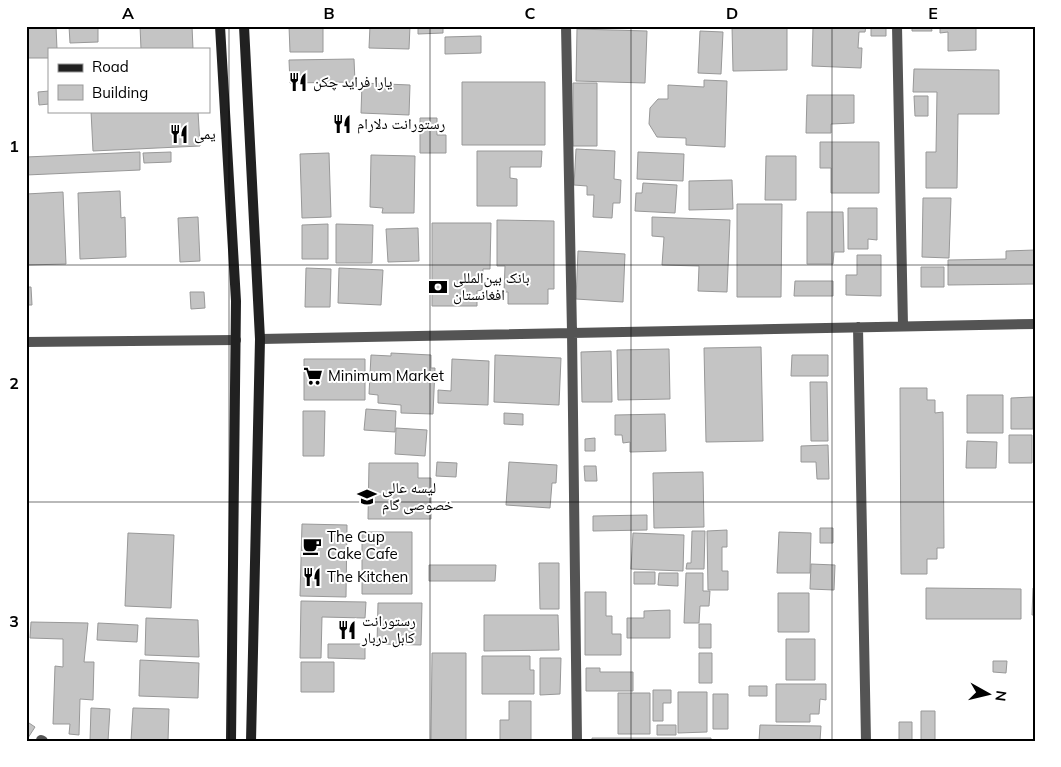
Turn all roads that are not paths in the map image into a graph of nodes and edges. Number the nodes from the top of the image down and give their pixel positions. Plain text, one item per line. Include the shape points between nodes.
1 (220, 26) edge
2 (244, 26) edge
3 (566, 26) edge
4 (897, 26) edge
5 (1035, 324) edge
6 (903, 326) junction
7 (858, 327) junction
8 (572, 332) junction
9 (260, 339) junction
10 (236, 340) junction
11 (26, 342) edge
12 (231, 741) edge
13 (251, 741) edge
14 (577, 741) edge
15 (866, 741) edge

1 - 10 main road
2 - 9 main road
3 - 8 street
4 - 6 street
5 - 6 street
6 - 7 street
7 - 8 street
7 - 15 street
8 - 9 street
8 - 14 street
9 - 13 main road
10 - 11 street
10 - 12 main road

